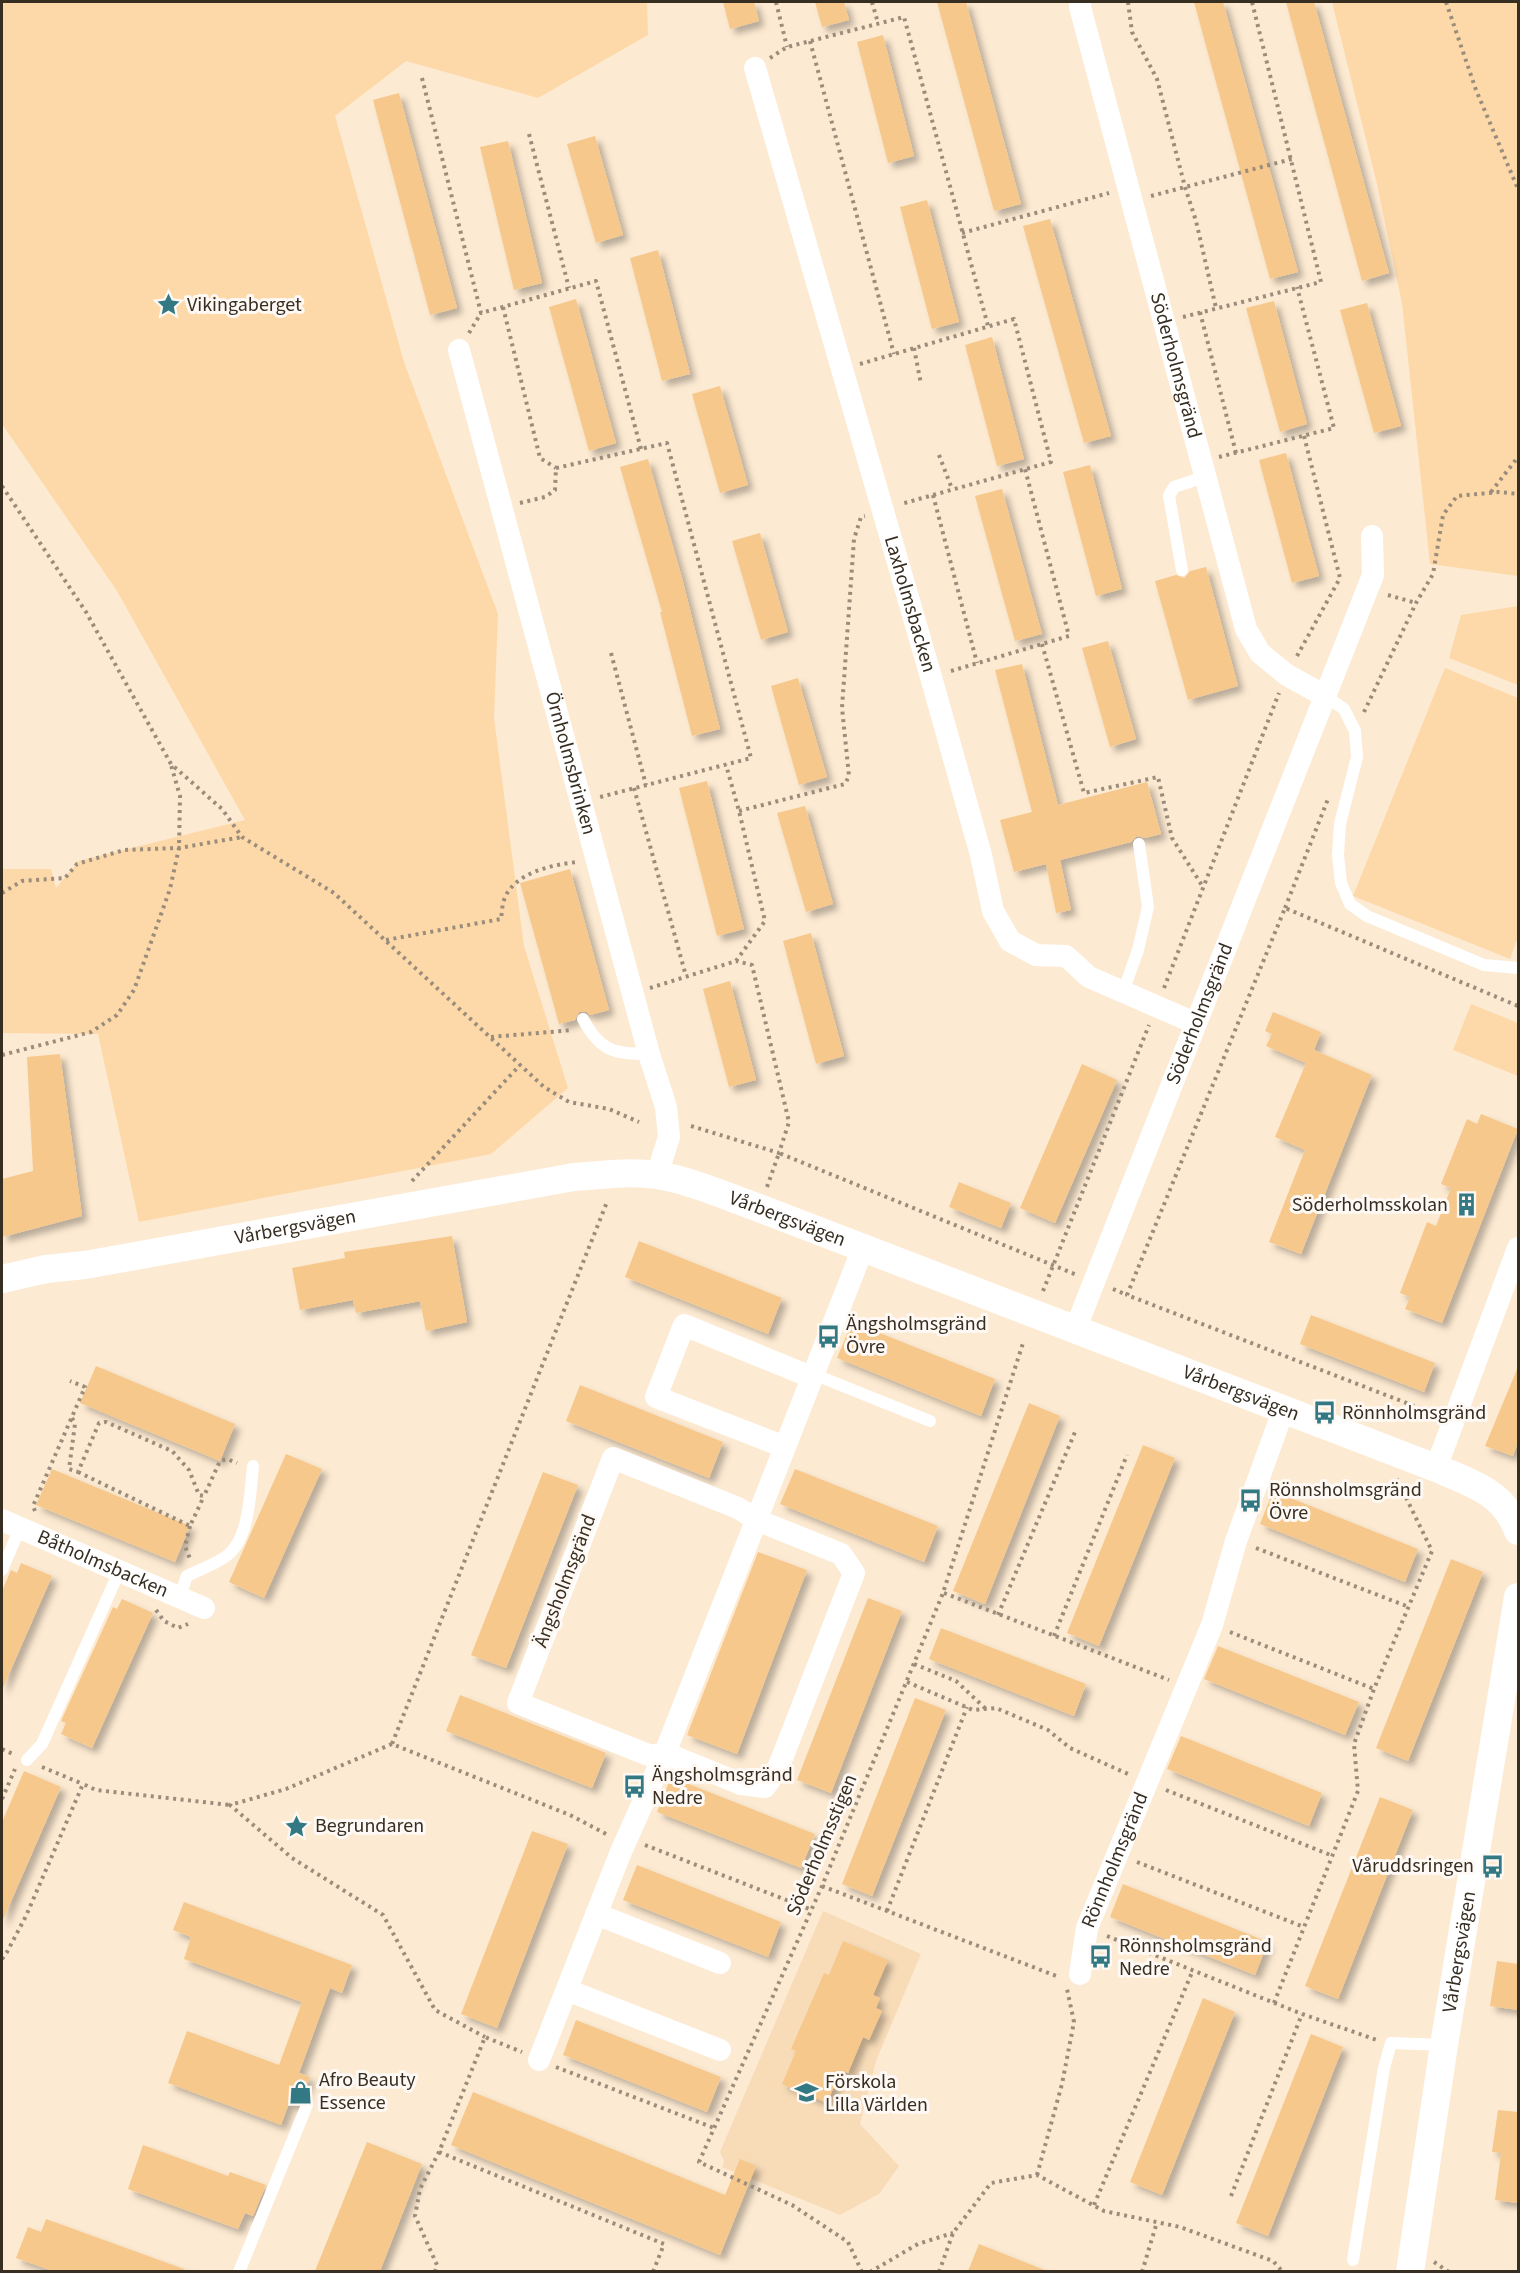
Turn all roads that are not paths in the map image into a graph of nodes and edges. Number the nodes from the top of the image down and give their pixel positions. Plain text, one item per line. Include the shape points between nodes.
1 (1080, 2) edge
2 (755, 68) road end
3 (459, 350) dead end
4 (1202, 469) junction
5 (1372, 536) dead end
6 (1182, 570) dead end
7 (1325, 696) junction
8 (1139, 844) dead end
9 (1518, 968) edge
10 (1123, 992) junction
11 (1195, 1023) junction
12 (586, 1024) road end
13 (649, 1054) junction
14 (657, 1175) junction
15 (863, 1248) junction
16 (1518, 1248) edge
17 (2, 1279) edge
18 (1075, 1330) junction
19 (812, 1376) junction
20 (1283, 1411) junction
21 (930, 1420) dead end
22 (785, 1447) junction
23 (253, 1466) road end
24 (1436, 1468) junction
25 (19, 1520) edge
26 (757, 1520) junction
27 (1518, 1531) edge
28 (2, 1570) edge
29 (119, 1572) junction
30 (179, 1598) junction
31 (1518, 1598) edge
32 (204, 1608) dead end
33 (665, 1753) junction
34 (27, 1760) road end
35 (596, 1914) junction
36 (720, 1963) dead end
37 (1080, 1974) dead end
38 (567, 1990) junction
39 (1444, 2045) junction
40 (720, 2050) dead end
41 (539, 2060) road end
42 (307, 2105) dead end
43 (1353, 2260) dead end
44 (239, 2271) edge
45 (1410, 2271) edge

1 - 4 street, Söderholmsgränd
2 - 10 street, Laxholmsbacken via 931,677 993,911 1010,941 1036,955 1066,956 1089,977
3 - 13 street, Örnholmsbrinken
4 - 6 lane via 1174,487 1169,496
4 - 7 street, Söderholmsgränd via 1246,629 1260,653 1287,675
5 - 7 street, Söderholmsgränd via 1373,575
7 - 9 lane via 1344,709 1355,731 1357,757 1340,824 1338,855 1341,882 1350,904 1367,916 1484,965
7 - 11 street, Söderholmsgränd
8 - 10 lane via 1148,907
10 - 11 street, Laxholmsbacken
11 - 18 street, Söderholmsgränd
12 - 13 lane via 604,1047 622,1054
13 - 14 street, Örnholmsbrinken via 666,1107 669,1137
14 - 15 street, Vårbergsvägen via 699,1186
14 - 17 street, Vårbergsvägen via 574,1177
15 - 18 street, Vårbergsvägen
15 - 19 street
16 - 24 street
18 - 20 street, Vårbergsvägen
19 - 21 lane
19 - 22 street
19 - 22 street via 684,1325 656,1396
20 - 24 street, Vårbergsvägen
20 - 37 street, Rönnholmsgränd via 1236,1541 1212,1625 1087,1928
22 - 26 street
23 - 30 lane via 248,1521 238,1540 228,1556 187,1576
24 - 27 street, Vårbergsvägen via 1494,1496 1508,1510
25 - 28 lane
25 - 29 street, Båtholmsbacken
26 - 33 street
26 - 33 street, Ängsholmsgränd via 840,1554 854,1573 779,1766 765,1787 754,1786
26 - 33 street, Ängsholmsgränd via 738,1508 613,1458 518,1703 651,1756
29 - 30 street, Båtholmsbacken
29 - 34 lane via 42,1744
30 - 32 street, Båtholmsbacken
31 - 39 street, Vårbergsvägen
33 - 35 street
35 - 36 street
35 - 38 street
38 - 40 street
38 - 41 street
39 - 43 lane via 1391,2043
39 - 45 street, Vårbergsvägen
42 - 44 lane

